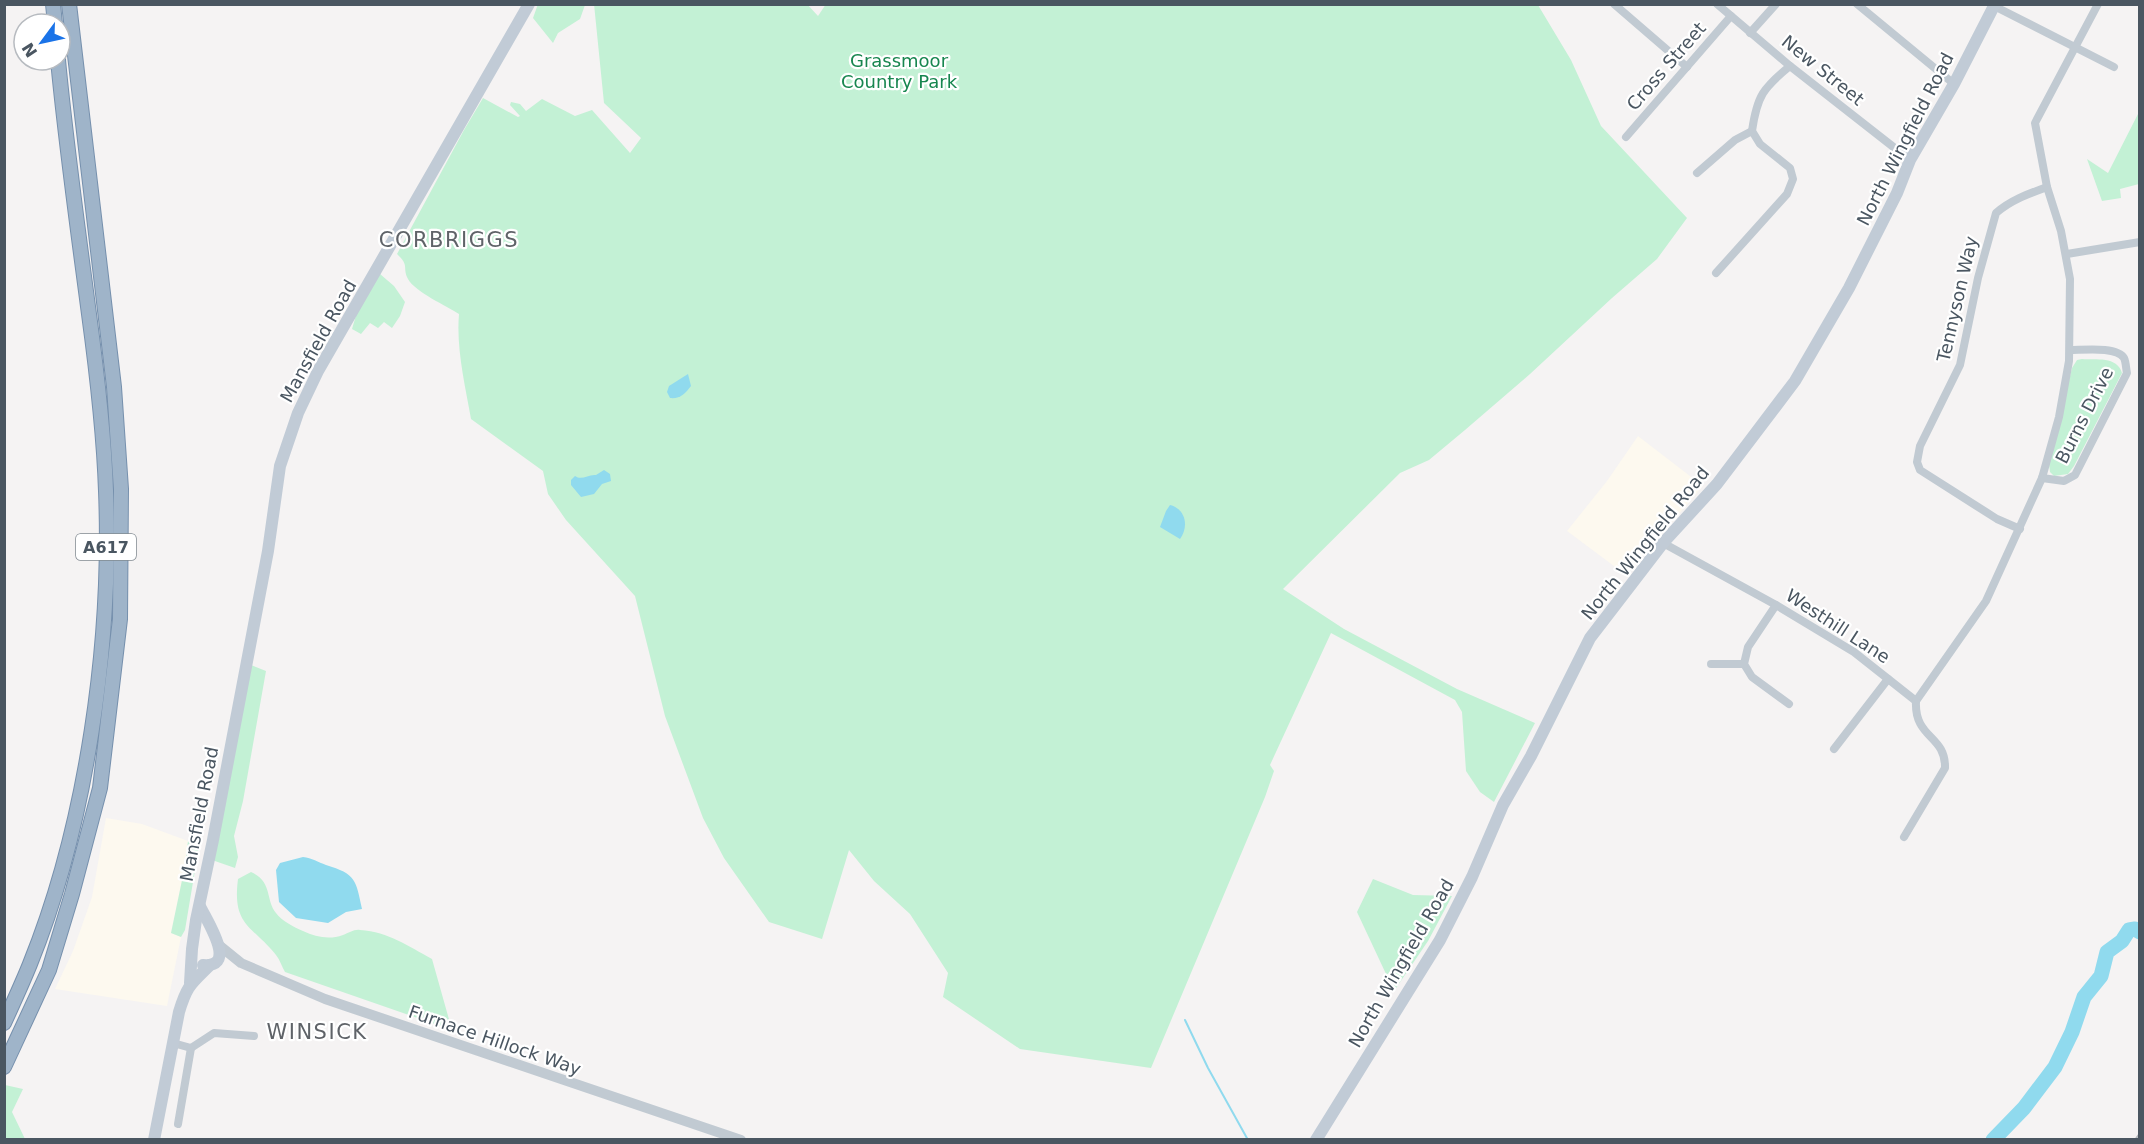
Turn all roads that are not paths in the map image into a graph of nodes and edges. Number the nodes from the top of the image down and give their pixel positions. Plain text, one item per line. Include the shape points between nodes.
1 (69, 4) edge
2 (78, 4) edge
3 (529, 4) edge
4 (1614, 4) edge
5 (1717, 4) edge
6 (1776, 4) edge
7 (1857, 4) edge
8 (2098, 4) edge
9 (1995, 5) edge
10 (1731, 16) junction
11 (1750, 33) junction
12 (2075, 46) junction
13 (76, 63) junction
14 (1790, 66) junction
15 (1687, 67) junction
16 (2114, 67) dead end
17 (59, 72) edge
18 (1954, 84) junction
19 (1752, 131) junction
20 (1626, 137) dead end
21 (1910, 160) junction
22 (1697, 173) dead end
23 (2047, 188) junction
24 (2139, 242) edge
25 (2067, 254) junction
26 (1716, 273) dead end
27 (2070, 350) junction
28 (2042, 478) junction
29 (2019, 529) junction
30 (1663, 543) junction
31 (1776, 605) junction
32 (1711, 664) dead end
33 (1744, 664) junction
34 (1888, 679) junction
35 (1916, 701) junction
36 (1789, 704) dead end
37 (1834, 748) dead end
38 (1904, 837) dead end
39 (200, 906) junction
40 (217, 942) junction
41 (193, 949) junction
42 (241, 963) junction
43 (213, 964) junction
44 (190, 983) junction
45 (4, 1023) edge
46 (254, 1036) dead end
47 (173, 1043) junction
48 (191, 1048) junction
49 (4, 1067) edge
50 (178, 1124) dead end
51 (154, 1140) edge
52 (741, 1140) edge
53 (1316, 1140) edge

1 - 13 highway, A617
2 - 13 highway
3 - 39 main road, Mansfield Road via 318,371 294,423 280,466 268,551
4 - 15 street
5 - 10 street, New Street
6 - 11 street
7 - 18 street
8 - 12 street
9 - 12 street
9 - 18 main road, North Wingfield Road
10 - 11 street, New Street
10 - 15 street, Cross Street
11 - 14 street, New Street
12 - 16 street
12 - 23 street via 2035,123
13 - 49 highway, A617 via 114,387 121,489 120,619 96,804 49,970
14 - 19 street via 1768,84 1756,106
14 - 21 street, New Street
15 - 20 street, Cross Street
17 - 45 highway, A617 via 100,403 106,492 106,588 102,650 79,799 31,963
18 - 21 main road, North Wingfield Road
19 - 22 street via 1734,140
19 - 26 street via 1760,144 1790,168 1793,179 1787,194
21 - 30 main road, North Wingfield Road via 1849,288 1795,381 1717,484
23 - 25 street
23 - 29 street, Tennyson Way via 2023,196 1996,213 1960,366 1920,446 1917,462 1920,470
24 - 25 street
25 - 27 street
27 - 28 street via 2059,417
27 - 28 street, Burns Drive via 2118,352 2127,373 2075,475 2064,481
28 - 29 street
29 - 35 street via 1986,601
30 - 31 street, Westhill Lane
30 - 53 main road, North Wingfield Road via 1590,638 1503,805 1440,940
31 - 33 street via 1748,647
31 - 34 street, Westhill Lane via 1854,652
32 - 33 street
33 - 36 street via 1752,677
34 - 35 street, Westhill Lane
34 - 37 street
35 - 38 street via 1915,715 1946,756 1945,768
39 - 40 main road, Mansfield Road
39 - 41 main road, Mansfield Road
40 - 41 main road via 203,936
40 - 42 street, Furnace Hillock Way
40 - 43 main road via 219,957
41 - 43 main road via 200,964
41 - 44 main road, Mansfield Road
42 - 43 street, Furnace Hillock Way
42 - 52 street, Furnace Hillock Way via 325,999
43 - 44 main road, Mansfield Road
44 - 47 main road, Mansfield Road
46 - 48 street via 214,1033
47 - 48 street
47 - 51 main road, Mansfield Road
48 - 50 street

